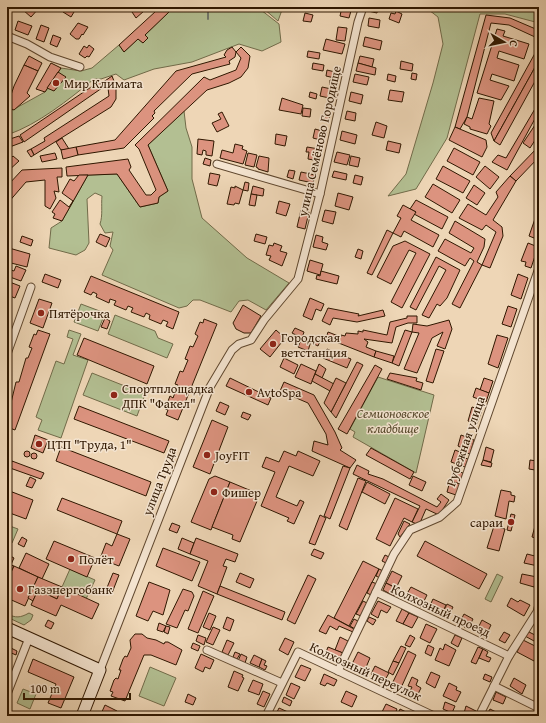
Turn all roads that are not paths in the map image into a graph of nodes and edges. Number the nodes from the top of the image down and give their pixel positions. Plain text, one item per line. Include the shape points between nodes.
1 (363, 7) edge
2 (7, 36) edge
3 (80, 67) dead end
4 (217, 164) dead end
5 (320, 194) junction
6 (539, 268) edge
7 (298, 279) joint
8 (31, 287) dead end
9 (7, 354) edge
10 (376, 592) junction
11 (539, 604) edge
12 (7, 628) edge
13 (29, 638) junction
14 (207, 650) dead end
15 (509, 656) junction
16 (100, 670) junction
17 (338, 671) junction
18 (282, 683) junction
19 (494, 686) junction
20 (7, 694) edge
21 (539, 708) edge
22 (82, 716) edge
23 (266, 716) edge
24 (434, 716) edge
25 (479, 716) edge

1 - 5 street, улица Семёново Городище
2 - 3 street via 50,57
4 - 5 street
5 - 7 street, улица Семёново Городище
6 - 10 street, Рубежная улица via 457,502 440,518 410,530 394,554
7 - 16 street, улица Труда via 251,340 239,344 232,350 210,387
8 - 9 street
10 - 15 street, Колхозный проезд
10 - 17 street, Колхозный проезд
11 - 15 street via 537,612
12 - 13 main road
13 - 16 main road
13 - 20 street
14 - 18 street
15 - 19 street
16 - 22 main road, улица Труда
17 - 18 street, Колхозный переулок via 298,652
17 - 24 street, Колхозный переулок
18 - 23 street, Колхозный переулок
19 - 21 street
19 - 25 street

